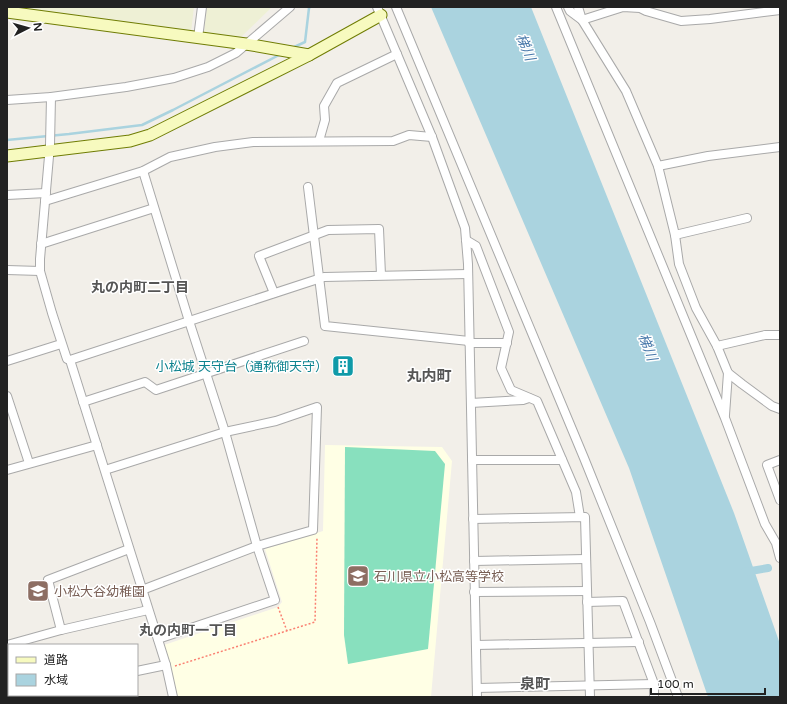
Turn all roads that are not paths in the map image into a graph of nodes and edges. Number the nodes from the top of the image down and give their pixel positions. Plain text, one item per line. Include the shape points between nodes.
1 (202, 7) edge
2 (290, 7) edge
3 (396, 7) edge
4 (556, 7) edge
5 (568, 7) edge
6 (578, 7) edge
7 (640, 7) edge
8 (780, 10) edge
9 (379, 11) edge
10 (7, 12) edge
11 (582, 20) junction
12 (198, 38) junction
13 (246, 44) junction
14 (397, 54) junction
15 (309, 55) junction
16 (51, 97) junction
17 (7, 100) edge
18 (432, 137) junction
19 (319, 141) junction
20 (780, 147) edge
21 (50, 148) junction
22 (7, 156) edge
23 (658, 166) junction
24 (143, 171) junction
25 (308, 186) dead end
26 (7, 195) edge
27 (46, 197) junction
28 (154, 208) junction
29 (747, 218) dead end
30 (314, 235) junction
31 (675, 235) junction
32 (466, 240) junction
33 (41, 244) junction
34 (7, 270) edge
35 (40, 271) junction
36 (468, 274) junction
37 (381, 275) junction
38 (319, 278) junction
39 (274, 293) junction
40 (189, 321) junction
41 (780, 335) edge
42 (304, 341) dead end
43 (469, 342) junction
44 (507, 343) junction
45 (61, 344) junction
46 (717, 346) junction
47 (70, 360) junction
48 (7, 361) edge
49 (206, 373) junction
50 (728, 373) junction
51 (7, 396) edge
52 (529, 398) junction
53 (84, 402) junction
54 (470, 404) junction
55 (780, 409) edge
56 (724, 418) junction
57 (225, 432) junction
58 (97, 445) junction
59 (472, 460) junction
60 (562, 460) junction
61 (780, 460) edge
62 (30, 463) junction
63 (7, 470) edge
64 (105, 470) junction
65 (780, 500) edge
66 (580, 517) junction
67 (473, 519) junction
68 (258, 546) junction
69 (129, 549) junction
70 (780, 558) edge
71 (586, 559) junction
72 (474, 561) junction
73 (142, 590) junction
74 (587, 591) junction
75 (474, 592) junction
76 (587, 602) junction
77 (148, 610) junction
78 (61, 630) junction
79 (158, 639) junction
80 (639, 642) junction
81 (588, 643) junction
82 (11, 644) edge
83 (476, 646) junction
84 (166, 667) junction
85 (138, 671) edge
86 (654, 684) junction
87 (589, 686) junction
88 (477, 688) junction
89 (173, 697) edge
90 (477, 697) edge
91 (590, 697) edge
92 (654, 697) edge
93 (678, 697) edge

1 - 12 street
2 - 13 street
3 - 93 street via 587,465
4 - 56 street
5 - 11 street
6 - 11 street
7 - 8 street via 681,21
7 - 11 street via 623,7
9 - 14 street
9 - 15 street
10 - 12 street
11 - 23 street via 626,91
12 - 13 street
13 - 15 street
13 - 16 street via 236,53 208,68 174,78
14 - 18 street
14 - 19 street via 337,84 324,106 325,120
15 - 21 street via 150,135 130,141
16 - 17 street
16 - 21 street
18 - 19 street via 409,135 393,141
18 - 32 street via 465,228
19 - 24 street via 253,142 216,147 170,157
20 - 23 street via 708,156
21 - 22 street
21 - 27 street
23 - 31 street
24 - 27 street
24 - 28 street
25 - 30 street
26 - 27 street
27 - 33 street
28 - 33 street
28 - 40 street
29 - 31 street
30 - 37 street via 328,230 379,229
30 - 38 street
30 - 39 street via 260,256
31 - 46 street via 679,264 690,294
32 - 36 street
32 - 44 street via 476,246 509,332
33 - 35 street
34 - 35 street
35 - 45 street
36 - 37 street
36 - 43 street
37 - 38 street
38 - 39 street
38 - 43 street via 325,326
39 - 40 street
40 - 47 street
40 - 49 street
41 - 46 street via 766,334
42 - 49 street
43 - 44 street
43 - 54 street
44 - 52 street via 501,368 511,390
45 - 47 street via 66,359
45 - 48 street
46 - 50 street
47 - 53 street
49 - 53 street via 156,390 145,382
49 - 57 street
50 - 55 street via 772,406
50 - 56 street
51 - 62 street
52 - 54 street
52 - 60 street via 536,401
53 - 58 street
54 - 59 street
56 - 70 street
57 - 64 street
57 - 68 street
57 - 68 street via 276,421 317,406 314,530
58 - 62 street
58 - 64 street
59 - 60 street
59 - 67 street
60 - 66 street via 576,492
61 - 65 street via 767,465
62 - 63 street
64 - 69 street
66 - 67 street
66 - 71 street via 585,517
67 - 72 street
68 - 73 street
68 - 79 street via 276,600
69 - 73 street
69 - 78 street via 48,580
71 - 72 street
71 - 74 street
72 - 75 street
73 - 77 street
74 - 75 street
74 - 76 street
75 - 83 street
76 - 80 street via 623,601
76 - 81 street
77 - 78 street
77 - 79 street
78 - 82 street
79 - 84 street
80 - 81 street
80 - 86 street
81 - 83 street
81 - 87 street
83 - 88 street
84 - 85 street
84 - 89 street
86 - 87 street
86 - 92 street
87 - 88 street
87 - 91 street
88 - 90 street

